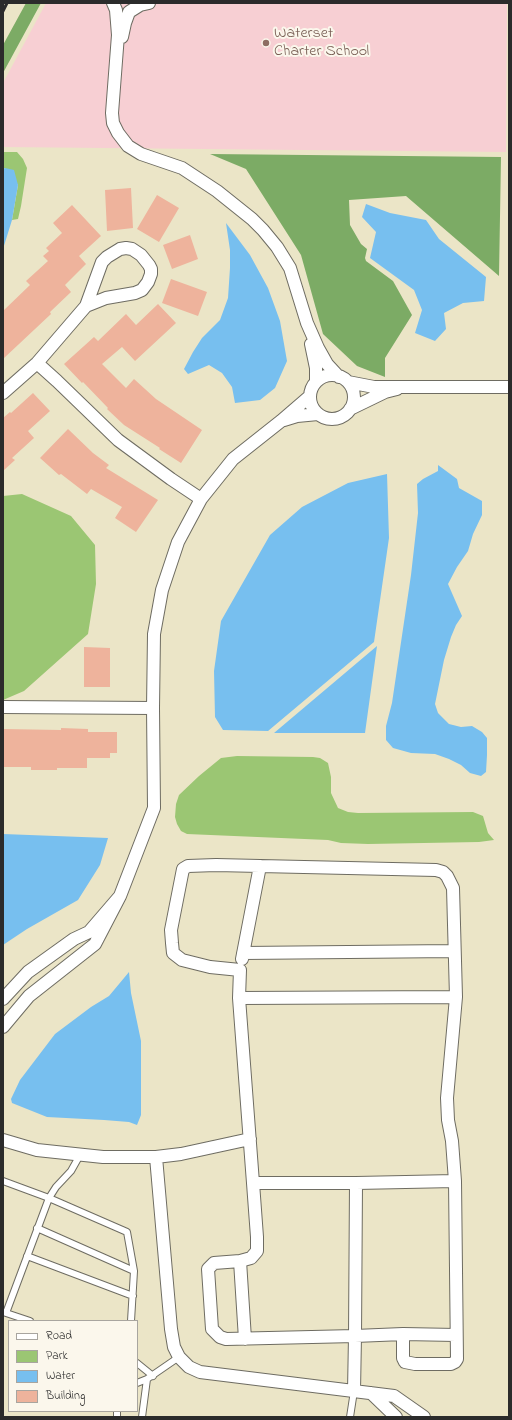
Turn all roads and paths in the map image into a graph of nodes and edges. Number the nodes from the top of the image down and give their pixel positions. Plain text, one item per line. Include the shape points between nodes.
1 (113, 3) edge
2 (149, 3) edge
3 (113, 101) junction
4 (86, 306) junction
5 (307, 323) junction
6 (37, 363) junction
7 (344, 380) junction
8 (316, 382) junction
9 (409, 386) junction
10 (509, 387) edge
11 (3, 393) edge
12 (310, 396) junction
13 (350, 409) junction
14 (318, 414) junction
15 (281, 421) junction
16 (201, 498) junction
17 (3, 707) edge
18 (153, 708) junction
19 (260, 866) junction
20 (120, 896) junction
21 (454, 951) junction
22 (243, 953) junction
23 (240, 970) junction
24 (456, 997) junction
25 (239, 998) junction
26 (3, 999) edge
27 (3, 1027) edge
28 (250, 1139) junction
29 (3, 1140) edge
30 (80, 1155) junction
31 (156, 1157) junction
32 (455, 1180) junction
33 (3, 1181) edge
34 (254, 1183) junction
35 (356, 1183) junction
36 (49, 1198) junction
37 (37, 1228) junction
38 (27, 1256) junction
39 (240, 1261) junction
40 (134, 1271) junction
41 (132, 1296) junction
42 (4, 1313) edge
43 (27, 1320) edge
44 (131, 1320) edge
45 (403, 1334) junction
46 (456, 1335) junction
47 (355, 1336) junction
48 (245, 1339) junction
49 (179, 1357) junction
50 (138, 1364) edge
51 (150, 1378) junction
52 (138, 1383) edge
53 (354, 1391) junction
54 (371, 1393) junction
55 (142, 1417) edge
56 (350, 1417) edge
57 (396, 1417) edge
58 (424, 1417) edge

1 - 3 street via 118,35
2 - 3 street via 140,5 130,12 125,23
3 - 5 street via 113,123 128,146 140,154 182,168 217,191 263,230 290,268
4 - 4 street via 106,298 142,290 151,274 149,265 132,249 113,252 102,262
4 - 6 street
5 - 7 street via 327,364
5 - 8 street via 316,368
6 - 11 street
6 - 16 street via 118,440
7 - 8 street via 327,376
7 - 9 street via 374,386
7 - 13 street via 353,392 354,398
8 - 12 street
9 - 10 street
9 - 13 street via 385,392
12 - 14 street
12 - 15 street
13 - 14 street via 339,418 325,418
14 - 15 street
15 - 16 street via 233,459
16 - 18 street via 178,542 162,590 154,634
17 - 18 street
18 - 20 street via 154,808
19 - 21 street via 428,869 443,872 453,888
19 - 22 street
19 - 23 street via 194,865 183,869 172,930 173,953 182,960 210,967
20 - 26 street via 89,932 74,939 28,972
20 - 27 street via 95,944 29,996
21 - 22 street
21 - 24 street
22 - 23 street
23 - 25 street
24 - 25 street
24 - 32 street via 447,1098
25 - 28 street
28 - 31 street
28 - 34 street
29 - 30 street via 37,1150
30 - 31 street
30 - 36 lane via 71,1171
31 - 49 street via 172,1330 174,1347
32 - 35 street
32 - 46 street
33 - 36 lane
34 - 35 street
34 - 39 street via 257,1251 251,1258
35 - 47 street
36 - 37 lane
36 - 40 lane via 127,1232
37 - 38 lane
37 - 40 lane
38 - 41 lane
38 - 42 lane
39 - 48 street
39 - 48 street via 214,1263 208,1269 212,1329 226,1339
40 - 41 lane
41 - 44 lane
42 - 43 lane
45 - 46 street
45 - 46 street via 403,1358 405,1362 415,1364 455,1362
45 - 47 street
47 - 48 street
47 - 53 street
49 - 51 lane
49 - 53 street via 200,1372
50 - 51 lane
51 - 52 lane
51 - 55 lane
53 - 54 street
53 - 56 lane
54 - 57 street
54 - 58 street via 394,1396

